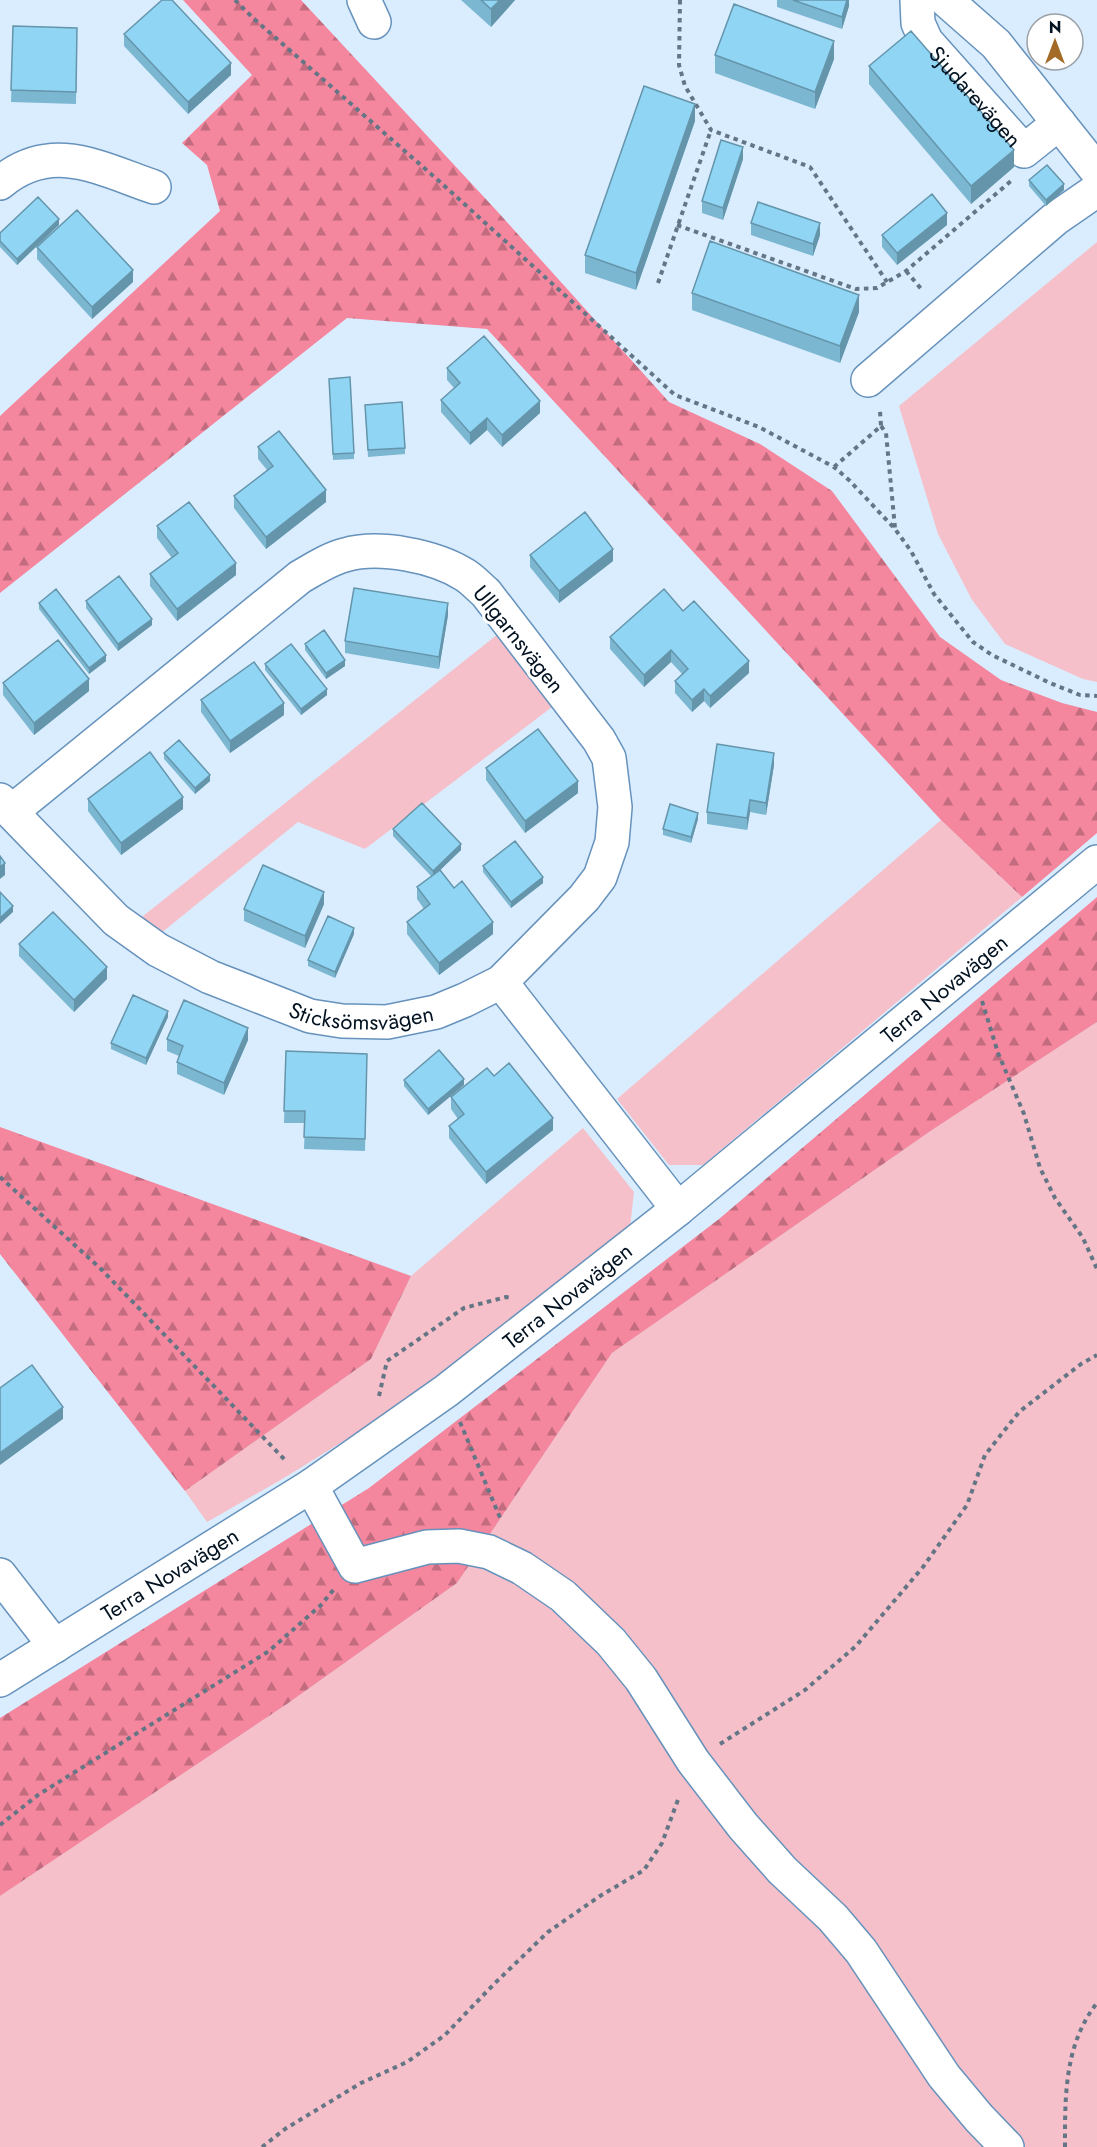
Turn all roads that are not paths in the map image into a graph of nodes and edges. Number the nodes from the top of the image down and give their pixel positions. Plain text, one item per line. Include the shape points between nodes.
1 (917, 0) edge
2 (946, 0) edge
3 (1059, 123) junction
4 (1097, 171) edge
5 (0, 183) edge
6 (154, 187) dead end
7 (1097, 190) edge
8 (868, 380) road end
9 (5, 806) edge
10 (1097, 862) edge
11 (501, 982) junction
12 (678, 1209) junction
13 (311, 1486) junction
14 (0, 1575) edge
15 (55, 1646) junction
16 (0, 1680) edge
17 (1007, 2147) edge

1 - 3 street, Sjudarevägen via 918,23 927,41 1024,151
2 - 3 street, Sjudarevägen via 996,44
3 - 4 street, Sjudarevägen
5 - 6 street via 33,162 54,159 84,163
7 - 8 street via 1055,219
9 - 11 street, Sticksömsvägen via 116,920 158,950 210,976 310,1016 387,1022 436,1012
9 - 11 street, Ullgarnsvägen via 323,564 346,555 375,551 441,564 465,575 486,593 599,740 613,776 612,842 600,877
10 - 12 street, Terra Novavägen
11 - 12 street
12 - 13 street, Terra Novavägen via 446,1391
13 - 15 street, Terra Novavägen
13 - 17 street via 355,1566 427,1547 459,1546 489,1552 522,1568 563,1596 611,1642 641,1679 693,1761 743,1826 861,1951 944,2076
14 - 15 street
15 - 16 street, Terra Novavägen

